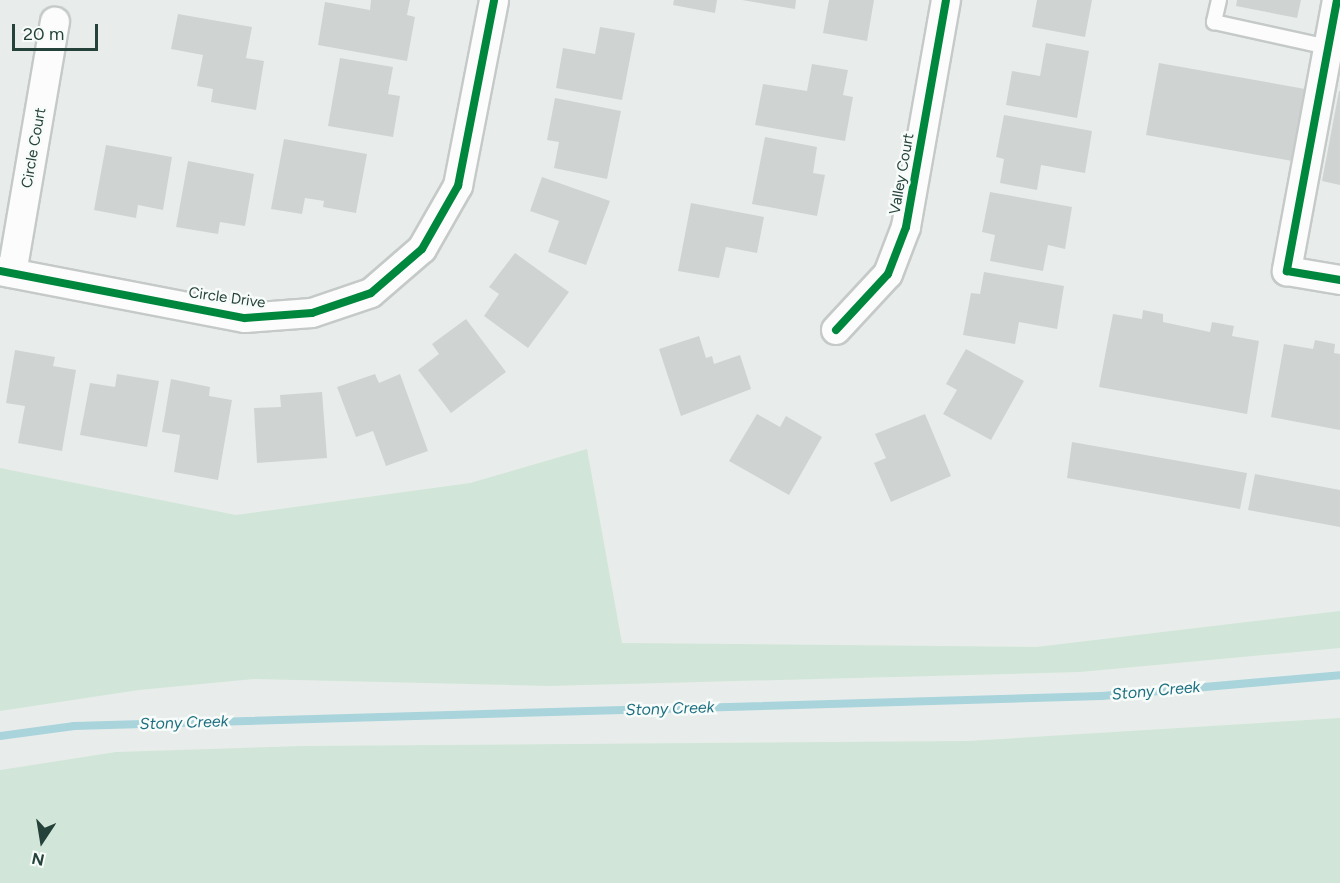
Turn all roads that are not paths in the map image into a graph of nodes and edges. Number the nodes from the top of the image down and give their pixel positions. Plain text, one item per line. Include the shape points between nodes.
1 (494, 0) edge
2 (946, 0) edge
3 (1219, 0) edge
4 (1337, 0) edge
5 (55, 22) dead end
6 (1328, 47) junction
7 (6, 272) edge
8 (1340, 280) edge
9 (836, 330) dead end

1 - 7 street, Circle Drive via 458,186 422,249 371,293 312,313 245,318
2 - 9 street, Valley Court via 906,227 888,274
3 - 6 lane via 1214,22
4 - 6 street
5 - 7 street, Circle Court
6 - 8 street via 1287,270

